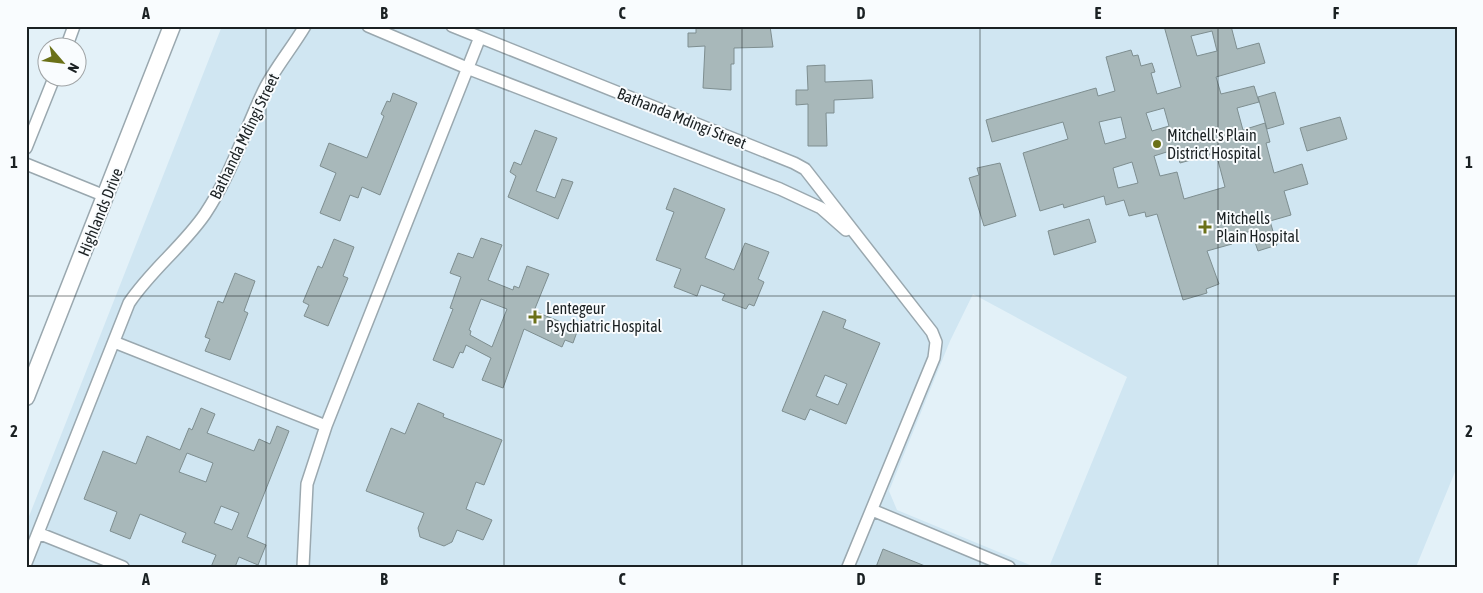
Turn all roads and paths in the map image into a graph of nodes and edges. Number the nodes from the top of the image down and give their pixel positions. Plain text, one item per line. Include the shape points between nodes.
1 (74, 26) edge
2 (172, 26) edge
3 (305, 26) edge
4 (368, 26) edge
5 (452, 26) edge
6 (480, 36) junction
7 (70, 38) edge
8 (467, 68) junction
9 (50, 88) edge
10 (26, 148) edge
11 (26, 164) edge
12 (106, 196) junction
13 (856, 237) junction
14 (114, 342) junction
15 (26, 397) edge
16 (326, 426) junction
17 (872, 510) junction
18 (38, 533) junction
19 (26, 563) edge
20 (123, 567) edge
21 (303, 567) edge
22 (848, 567) edge
23 (1009, 567) edge

1 - 7 street
2 - 12 main road, Highlands Drive
3 - 14 street, Bathanda Mdingi Street via 265,89 213,202 178,248 137,291
4 - 8 street, Bathanda Mdingi Street
5 - 6 street, Bathanda Mdingi Street
6 - 8 street
6 - 13 street, Bathanda Mdingi Street via 794,163 815,180
8 - 13 street, Bathanda Mdingi Street via 780,189 821,208
8 - 16 street
9 - 10 street
11 - 12 street
12 - 15 main road, Highlands Drive
13 - 17 street, Bathanda Mdingi Street via 932,332 936,347
14 - 16 street
14 - 18 street, Bathanda Mdingi Street
16 - 21 street via 307,484
17 - 22 street, Bathanda Mdingi Street
17 - 23 street
18 - 19 street, Bathanda Mdingi Street
18 - 20 street

